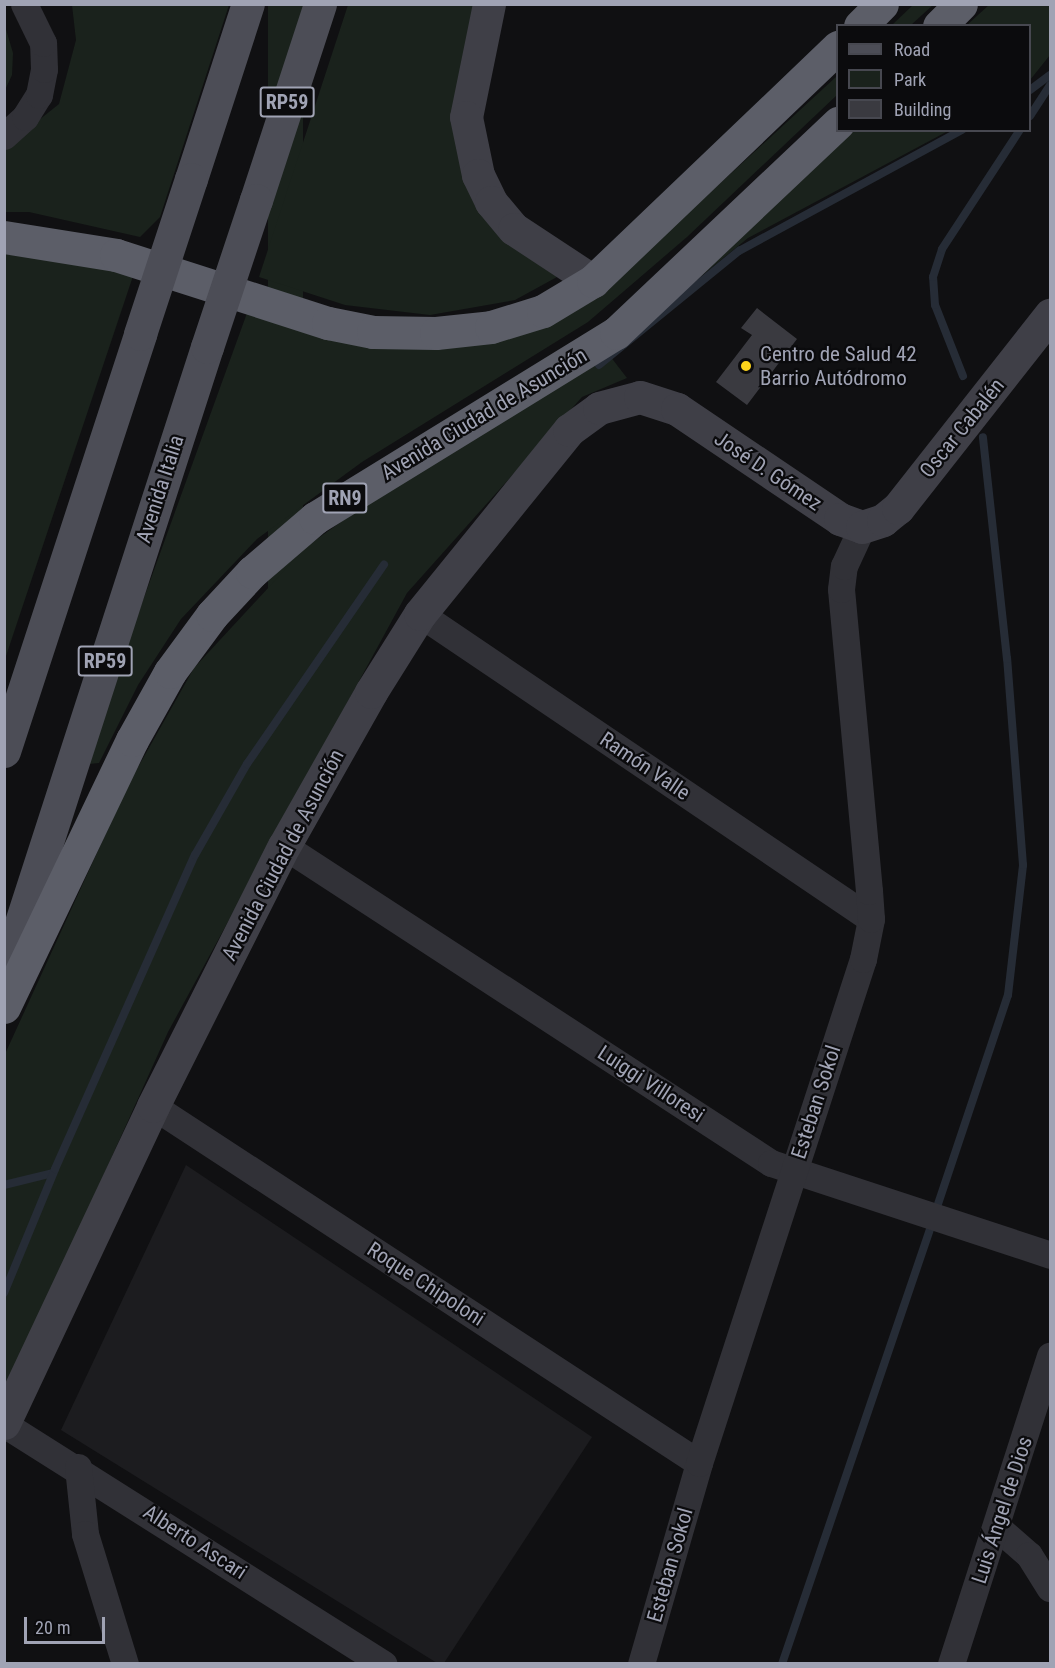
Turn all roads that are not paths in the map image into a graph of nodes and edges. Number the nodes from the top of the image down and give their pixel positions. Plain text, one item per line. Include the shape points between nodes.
1 (24, 4) edge
2 (248, 4) edge
3 (320, 4) edge
4 (489, 4) edge
5 (882, 4) edge
6 (961, 4) edge
7 (862, 24) edge
8 (941, 24) edge
9 (836, 48) edge
10 (836, 124) edge
11 (4, 136) edge
12 (4, 237) edge
13 (593, 281) junction
14 (1050, 315) edge
15 (677, 409) joint
16 (862, 527) junction
17 (420, 614) junction
18 (4, 751) edge
19 (284, 846) junction
20 (871, 919) junction
21 (4, 975) edge
22 (4, 1007) edge
23 (153, 1106) junction
24 (792, 1173) junction
25 (1050, 1255) edge
26 (1050, 1356) edge
27 (4, 1423) edge
28 (699, 1463) junction
29 (78, 1467) junction
30 (998, 1528) junction
31 (1050, 1588) edge
32 (124, 1664) edge
33 (384, 1664) edge
34 (641, 1664) edge
35 (951, 1664) edge

1 - 11 street via 43,43 44,69 39,95 25,117
2 - 18 main road, bridge
3 - 21 main road, Avenida Italia / RP59, bridge
4 - 13 street via 466,117 478,175 491,202 514,229
5 - 7 highway
6 - 8 highway
9 - 13 highway
10 - 22 highway, Avenida Ciudad de Asunción / RN9 via 616,333 315,518 252,572 212,615 170,672 132,740
12 - 13 highway via 116,255 328,323 373,332 436,333 491,327 543,311
14 - 16 street, Oscar Cabalén via 898,508 883,520
15 - 16 street, José D. Gómez via 840,519
15 - 17 street, Avenida Ciudad de Asunción via 640,397 629,399 599,408 569,430
16 - 20 street, Esteban Sokol via 844,566 841,610
17 - 19 street, Avenida Ciudad de Asunción
17 - 20 street, Ramón Valle
19 - 23 street, Avenida Ciudad de Asunción
19 - 24 street, Luiggi Villoresi
20 - 24 street, Esteban Sokol via 863,958
23 - 27 street, Avenida Ciudad de Asunción
23 - 28 street, Roque Chipoloni
24 - 25 street, Luiggi Villoresi
24 - 28 street, Esteban Sokol
26 - 30 street, Luis Ángel de Dios
27 - 29 street, Alberto Ascari
28 - 34 street, Esteban Sokol
29 - 32 street via 85,1534
29 - 33 street, Alberto Ascari
30 - 31 street via 1029,1555
30 - 35 street, Luis Ángel de Dios

